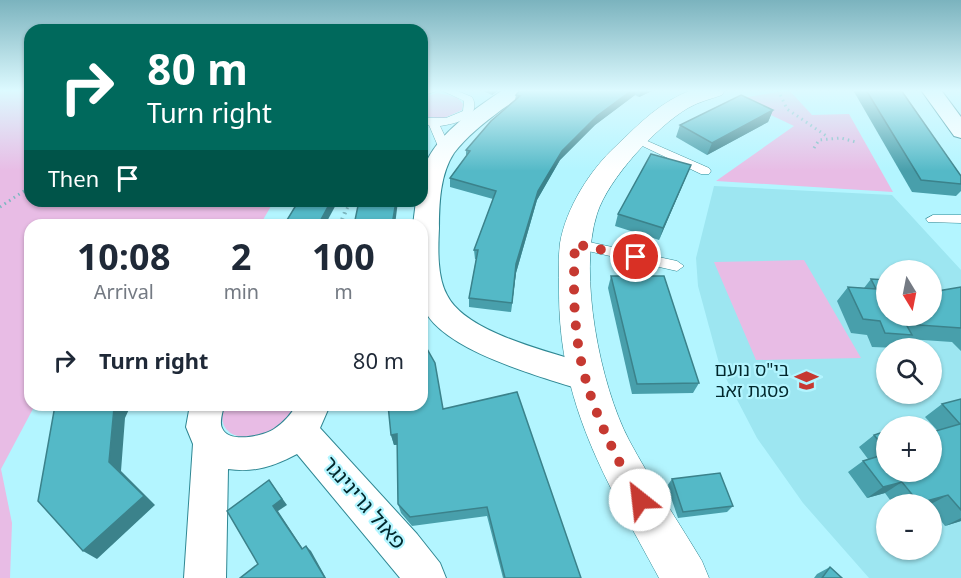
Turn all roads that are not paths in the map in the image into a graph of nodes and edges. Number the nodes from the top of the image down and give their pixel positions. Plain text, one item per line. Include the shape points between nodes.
1 (460, 117) edge
2 (482, 117) edge
3 (663, 117) edge
4 (950, 117) edge
5 (428, 122) edge
6 (428, 124) edge
7 (961, 132) edge
8 (636, 139) junction
9 (446, 151) junction
10 (705, 171) dead end
11 (426, 219) edge
12 (933, 219) dead end
13 (961, 219) edge
14 (575, 244) junction
15 (678, 266) dead end
16 (428, 285) edge
17 (585, 377) junction
18 (206, 411) edge
19 (307, 418) edge
20 (211, 442) junction
21 (205, 578) edge
22 (425, 578) edge
23 (685, 578) edge

1 - 5 lane
2 - 9 street
3 - 8 street
4 - 7 street
6 - 9 lane
8 - 10 lane
8 - 14 street via 593,192
9 - 11 street via 438,161
12 - 13 lane
14 - 15 lane
14 - 17 street via 576,320
16 - 17 street via 434,300 465,331
17 - 23 street via 612,450
18 - 20 street via 204,428
19 - 20 street, פאול גרינינגר via 284,444 264,454 224,453
19 - 22 street, פאול גרינינגר
20 - 21 street

